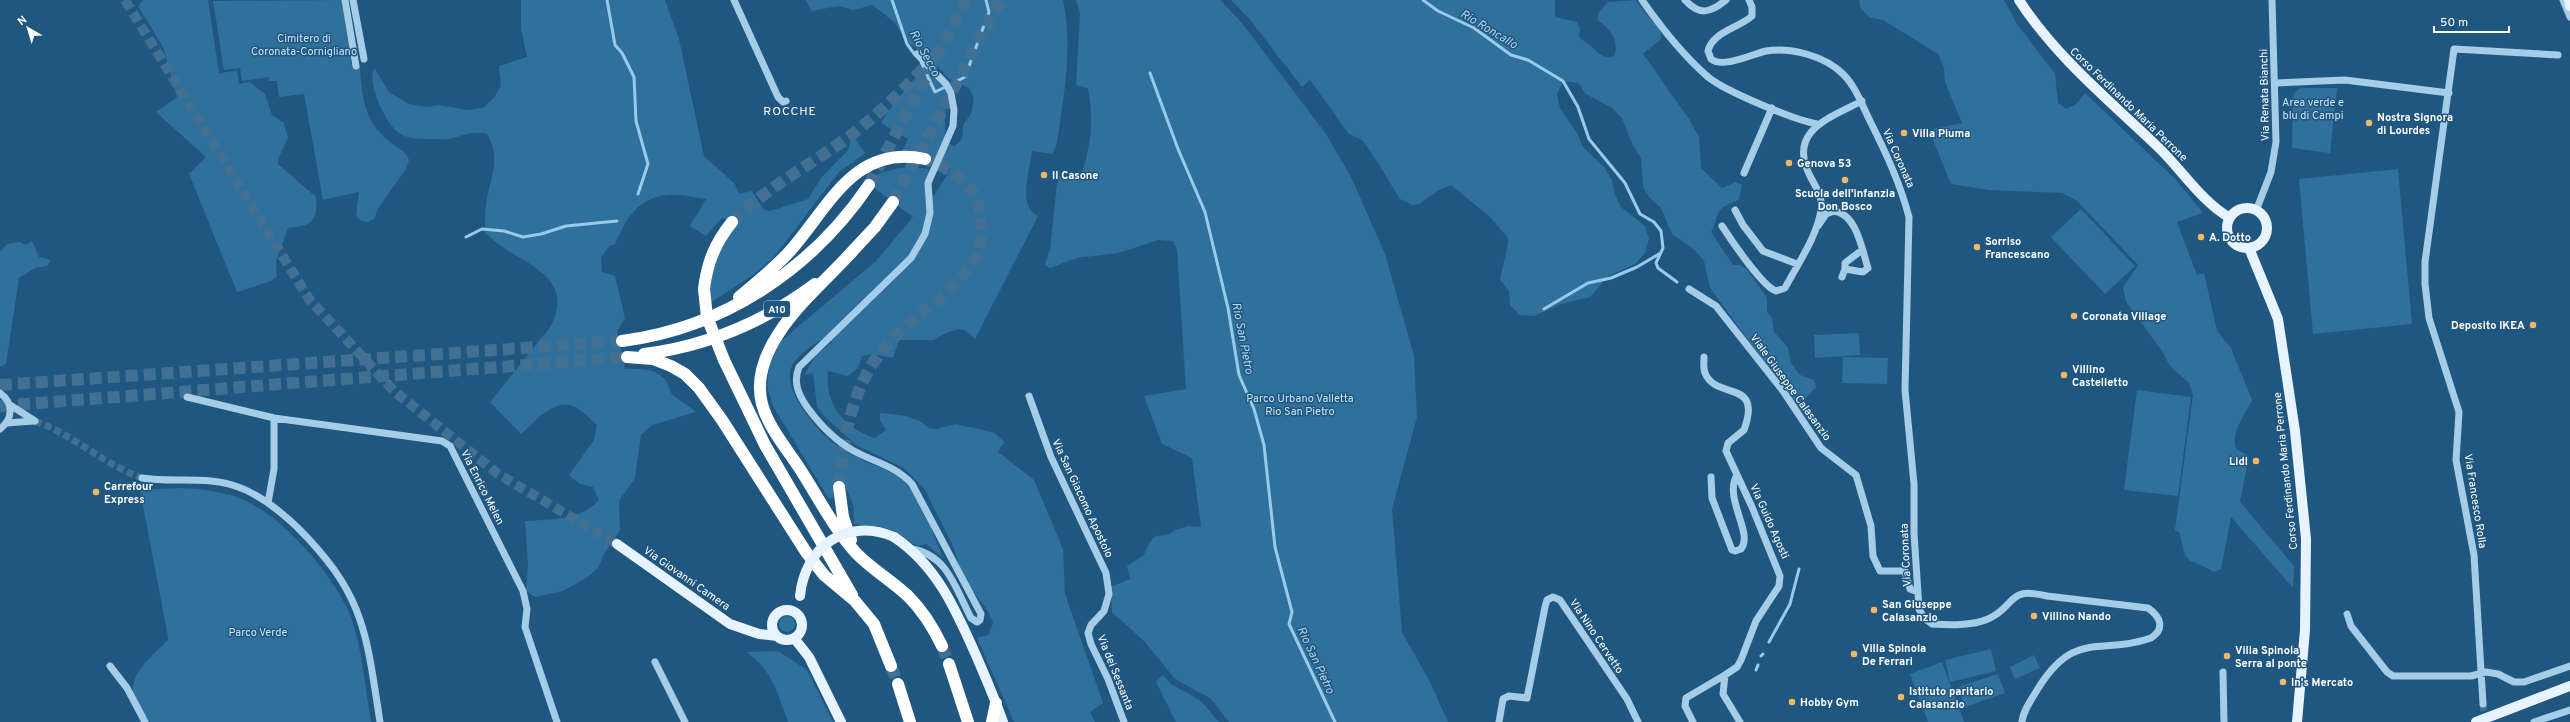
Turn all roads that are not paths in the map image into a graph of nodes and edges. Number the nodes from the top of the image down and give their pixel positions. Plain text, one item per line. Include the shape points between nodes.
1 (345, 0) edge
2 (353, 0) edge
3 (734, 0) edge
4 (1642, 0) edge
5 (1684, 0) edge
6 (1726, 0) edge
7 (1749, 0) edge
8 (2018, 0) edge
9 (2272, 0) edge
10 (2563, 0) edge
11 (2569, 0) edge
12 (2570, 6) edge
13 (2570, 17) edge
14 (917, 54) dead end
15 (2558, 55) dead end
16 (364, 59) dead end
17 (356, 66) dead end
18 (2276, 83) junction
19 (2449, 93) junction
20 (786, 101) dead end
21 (1862, 101) junction
22 (1772, 108) junction
23 (1817, 124) junction
24 (925, 159) tunnel mouth
25 (1744, 173) dead end
26 (869, 185) tunnel mouth
27 (893, 202) tunnel mouth
28 (1735, 210) dead end
29 (2256, 211) junction
30 (2230, 218) junction
31 (732, 222) tunnel mouth
32 (1722, 226) dead end
33 (1812, 234) junction
34 (2249, 248) junction
35 (1862, 250) junction
36 (852, 252) junction
37 (1797, 264) junction
38 (1846, 269) junction
39 (1842, 277) dead end
40 (1689, 289) dead end
41 (720, 313) junction
42 (622, 340) tunnel mouth
43 (1704, 357) dead end
44 (0, 393) edge
45 (1029, 396) dead end
46 (187, 397) dead end
47 (10, 405) junction
48 (274, 418) junction
49 (7, 423) junction
50 (0, 429) edge
51 (1737, 475) junction
52 (1711, 477) dead end
53 (142, 478) tunnel mouth
54 (839, 487) tunnel mouth
55 (268, 503) junction
56 (617, 544) tunnel mouth
57 (912, 549) junction
58 (857, 554) junction
59 (1918, 592) junction
60 (855, 601) junction
61 (791, 610) junction
62 (1104, 611) joint
63 (2347, 614) dead end
64 (772, 624) junction
65 (745, 630) junction
66 (777, 636) junction
67 (794, 638) junction
68 (942, 646) tunnel mouth
69 (655, 662) dead end
70 (949, 664) tunnel mouth
71 (110, 666) dead end
72 (891, 666) tunnel mouth
73 (2570, 666) edge
74 (2223, 672) dead end
75 (2480, 673) junction
76 (1725, 675) junction
77 (898, 684) tunnel mouth
78 (2570, 686) edge
79 (996, 703) junction
80 (2483, 704) tunnel mouth
81 (2570, 710) edge
82 (145, 722) edge
83 (380, 722) edge
84 (557, 722) edge
85 (685, 722) edge
86 (841, 722) edge
87 (910, 722) edge
88 (968, 722) edge
89 (992, 722) edge
90 (1003, 722) edge
91 (1124, 722) edge
92 (1499, 722) edge
93 (1638, 722) edge
94 (1693, 722) edge
95 (1740, 722) edge
96 (2022, 722) edge
97 (2224, 722) edge
98 (2297, 722) edge
99 (2476, 722) edge
100 (2534, 722) edge

1 - 17 street
2 - 16 street
3 - 20 street via 778,97 783,102
4 - 22 street via 1656,20 1709,78
5 - 6 street via 1697,10 1709,11
7 - 21 street, Via Coronata via 1752,16 1714,38 1708,51 1711,59 1723,63 1767,51 1804,53 1830,64 1844,74
8 - 30 main road, Corso Ferdinando Maria Perrone via 2035,25 2058,51 2158,147 2201,194
9 - 18 street, Via Renata Bianchi
10 - 13 street
11 - 12 main road
14 - 57 street via 946,84 951,93 954,110 953,126 928,183 930,213 925,234 911,258 799,367 796,382 806,405 829,434 854,451 895,469 912,484 981,614 980,620 977,622 971,618 941,562 925,552
15 - 19 street, Via Francesco Rolla via 2454,49
18 - 19 street via 2344,80
18 - 29 street, Via Renata Bianchi via 2276,142 2271,172
19 - 75 street, Via Francesco Rolla via 2425,262 2425,284 2430,318 2459,412 2456,460 2474,555
21 - 23 street
21 - 59 street, Via Coronata via 1896,174 1909,217 1905,288 1905,390 1914,484
22 - 23 street
22 - 25 street
23 - 33 street via 1806,136 1803,157 1820,195 1821,210
24 - 41 highway via 912,156 890,157 861,169 840,189 772,270
26 - 41 highway, A10 via 844,220 800,264 758,293
27 - 36 highway, A10
28 - 37 street via 1763,251
29 - 30 main road via 2244,208
29 - 34 main road via 2265,221 2265,235 2256,246
30 - 34 main road via 2227,225 2230,239 2242,247
31 - 60 highway, bridge via 714,247 708,266 704,289 707,317 764,445 837,566
32 - 37 street via 1772,290 1781,291 1785,288
33 - 35 street via 1830,211 1841,212 1854,227
33 - 37 street
34 - 98 main road, Corso Ferdinando Maria Perrone via 2278,319 2306,539 2305,630
35 - 38 street via 1845,263
35 - 38 street via 1868,268
36 - 58 highway via 774,338 763,362 760,385 762,405 779,437 846,542
36 - 60 highway, A10 via 805,292 749,325 706,342 665,352 627,357 653,359 671,366 685,374 699,388 806,552 824,575
38 - 39 street
40 - 59 street, Viale Giuseppe Calasanzio via 1716,306 1783,391 1820,448 1856,475 1871,526 1876,565 1880,570 1905,571 1910,589
41 - 42 highway, A10 via 670,332
43 - 51 street, Via Guido Agosti via 1705,372 1712,382 1721,389 1736,391 1744,396 1747,403 1744,430 1726,447
44 - 47 street
45 - 62 street, Via San Giacomo Apostolo via 1051,457 1106,573 1109,594
46 - 48 street, Via Enrico Melen
47 - 49 street
47 - 49 street via 35,421
48 - 55 street via 274,469
48 - 84 street, Via Enrico Melen via 442,441 450,446 523,591 527,609 524,627
49 - 50 street
51 - 52 street, Via Guido Agosti via 1732,490 1744,543 1742,549 1735,551 1732,550 1712,498
51 - 76 street, Via Guido Agosti via 1780,576 1779,586 1756,622 1741,660 1737,667
53 - 55 street via 209,480 246,490
54 - 58 highway via 843,517
55 - 83 street via 320,551 338,573 351,595 364,626
56 - 65 main road, Via Giovanni Camera via 730,624
57 - 61 main road, bridge via 894,537 873,530 850,532 832,540 816,553 809,564 803,576 800,596
57 - 79 main road via 942,586
58 - 68 highway via 908,596 930,621
59 - 96 street, Via Coronata via 1919,609 1924,618 1932,624 1982,622 1998,614 2018,594 2031,592 2148,608 2155,613 2161,626 2151,638 2087,646 2061,658 2034,695
60 - 72 highway via 874,624
61 - 64 main road via 779,612
61 - 67 main road via 798,614 802,624
62 - 91 street, Via dei Sessanta via 1091,625 1090,639
63 - 75 street via 2357,635 2390,674 2463,676
64 - 65 main road
64 - 66 main road
65 - 66 main road, Via Giovanni Camera
66 - 67 main road via 783,640
67 - 86 main road via 809,657
69 - 85 street
70 - 88 highway
71 - 82 street via 127,688
73 - 75 street via 2524,682 2514,682 2498,674
74 - 97 street
75 - 80 street, Via Francesco Rolla
76 - 94 street, Via Guido Agosti via 1686,698 1685,706
76 - 95 street via 1723,694
77 - 87 highway
78 - 99 main road
79 - 89 highway
79 - 90 main road
81 - 100 street
92 - 93 street, Via Nino Cervetto via 1503,699 1509,696 1527,698 1545,607 1547,600 1553,597 1560,600 1627,700

